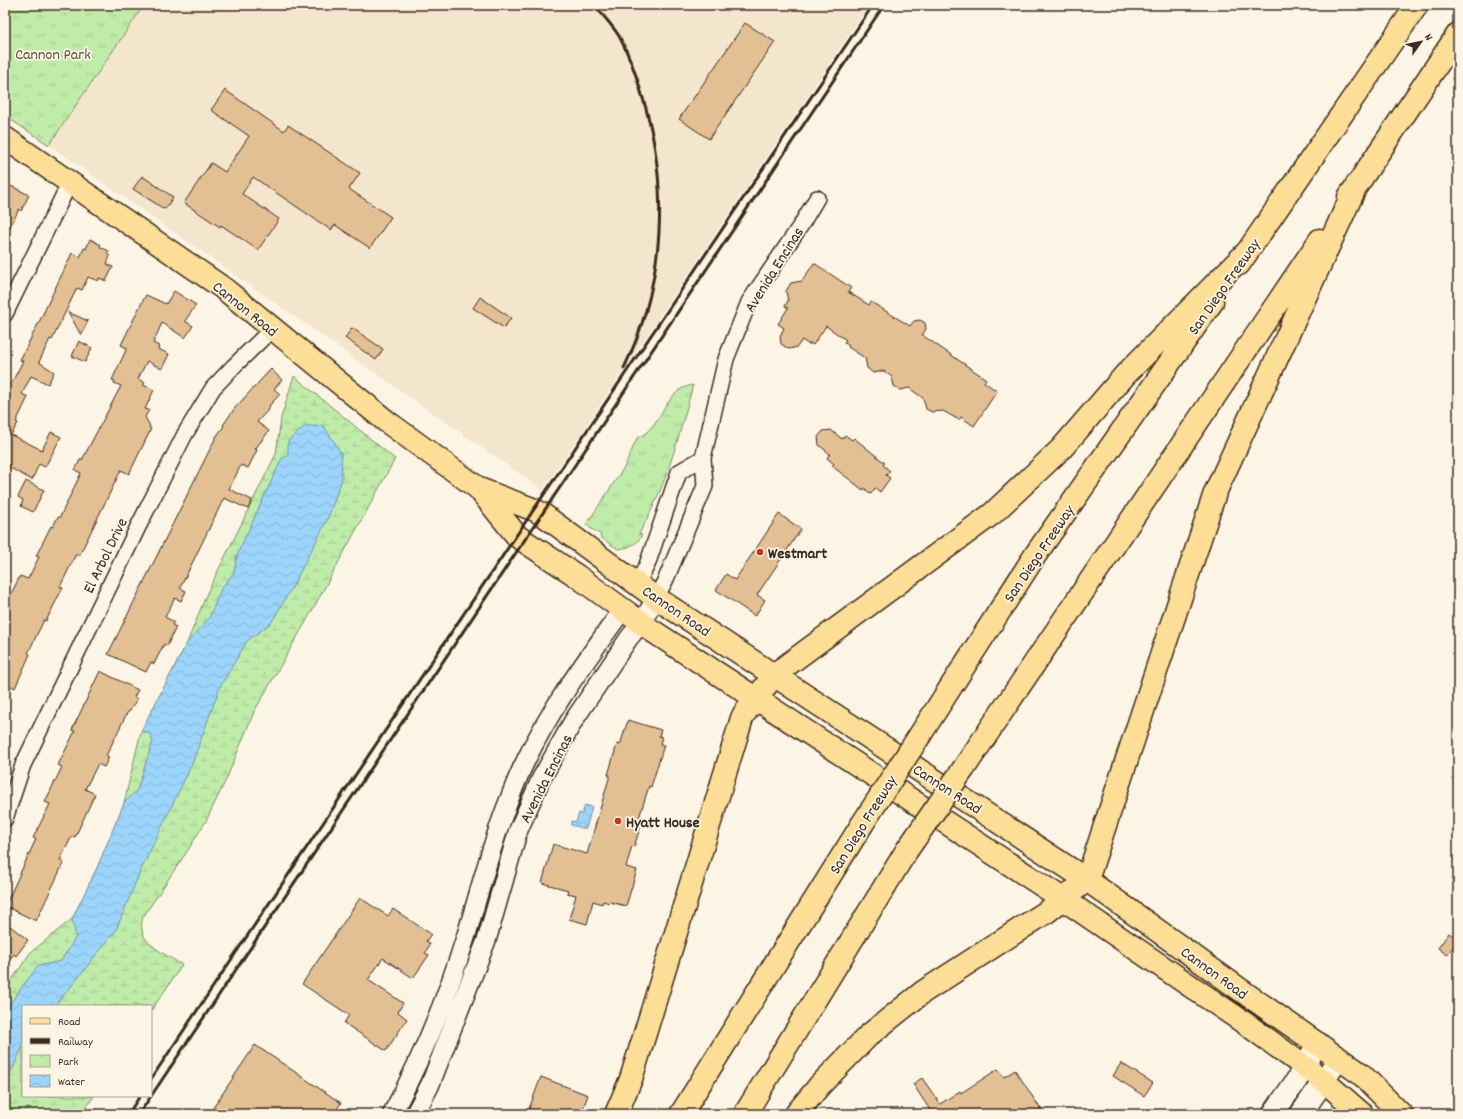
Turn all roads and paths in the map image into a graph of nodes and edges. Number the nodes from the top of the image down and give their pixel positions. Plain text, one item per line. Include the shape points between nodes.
1 (1417, 5) edge
2 (1458, 34) edge
3 (5, 138) edge
4 (70, 182) junction
5 (1357, 184) junction
6 (817, 198) dead end
7 (1246, 253) junction
8 (5, 314) edge
9 (272, 329) junction
10 (703, 458) junction
11 (478, 488) junction
12 (637, 584) junction
13 (656, 598) junction
14 (623, 609) junction
15 (642, 622) junction
16 (775, 674) junction
17 (756, 698) junction
18 (5, 819) edge
19 (1087, 880) junction
20 (1062, 900) junction
21 (1318, 1043) junction
22 (1339, 1058) junction
23 (1305, 1067) junction
24 (1324, 1081) junction
25 (392, 1114) edge
26 (415, 1114) edge
27 (616, 1114) edge
28 (681, 1114) edge
29 (745, 1114) edge
30 (796, 1114) edge
31 (1273, 1114) edge
32 (1301, 1114) edge
33 (1362, 1114) edge
34 (1401, 1114) edge

1 - 7 main road, San Diego Freeway
2 - 5 main road
3 - 4 main road, Cannon Road
4 - 8 street
4 - 9 main road, Cannon Road via 223,288
5 - 19 main road via 1215,493
5 - 29 main road, bridge via 907,850
6 - 10 street, Avenida Encinas via 802,225 749,302 726,359
7 - 16 main road via 1125,375 1062,448 992,514
7 - 28 main road, San Diego Freeway, bridge via 1036,554 861,826
9 - 11 main road, Cannon Road via 386,421
9 - 18 street, El Arbol Drive via 213,388 185,434 23,765
10 - 12 street via 679,472
10 - 13 street, Avenida Encinas via 704,486
11 - 12 main road, Cannon Road via 535,510
11 - 14 main road, Cannon Road via 517,536
12 - 13 main road, Cannon Road
13 - 15 street, Avenida Encinas
13 - 16 main road, Cannon Road
14 - 15 main road, Cannon Road
14 - 25 street, Avenida Encinas via 571,683 525,761 494,842 466,938 442,1005 412,1076
15 - 17 main road, Cannon Road
15 - 26 street, Avenida Encinas via 574,720 541,779 518,831 486,939 430,1085
16 - 17 main road
16 - 19 main road, Cannon Road
17 - 20 main road, Cannon Road
17 - 27 main road via 742,718 631,1079
19 - 20 main road
19 - 21 main road, Cannon Road
20 - 23 main road, Cannon Road via 1249,1026
20 - 30 main road via 923,992 869,1035 820,1085
21 - 22 main road, Cannon Road
21 - 23 main road
22 - 24 main road
22 - 34 main road, Cannon Road via 1361,1074
23 - 24 main road, Cannon Road
23 - 31 main road
24 - 32 main road
24 - 33 main road, Cannon Road

